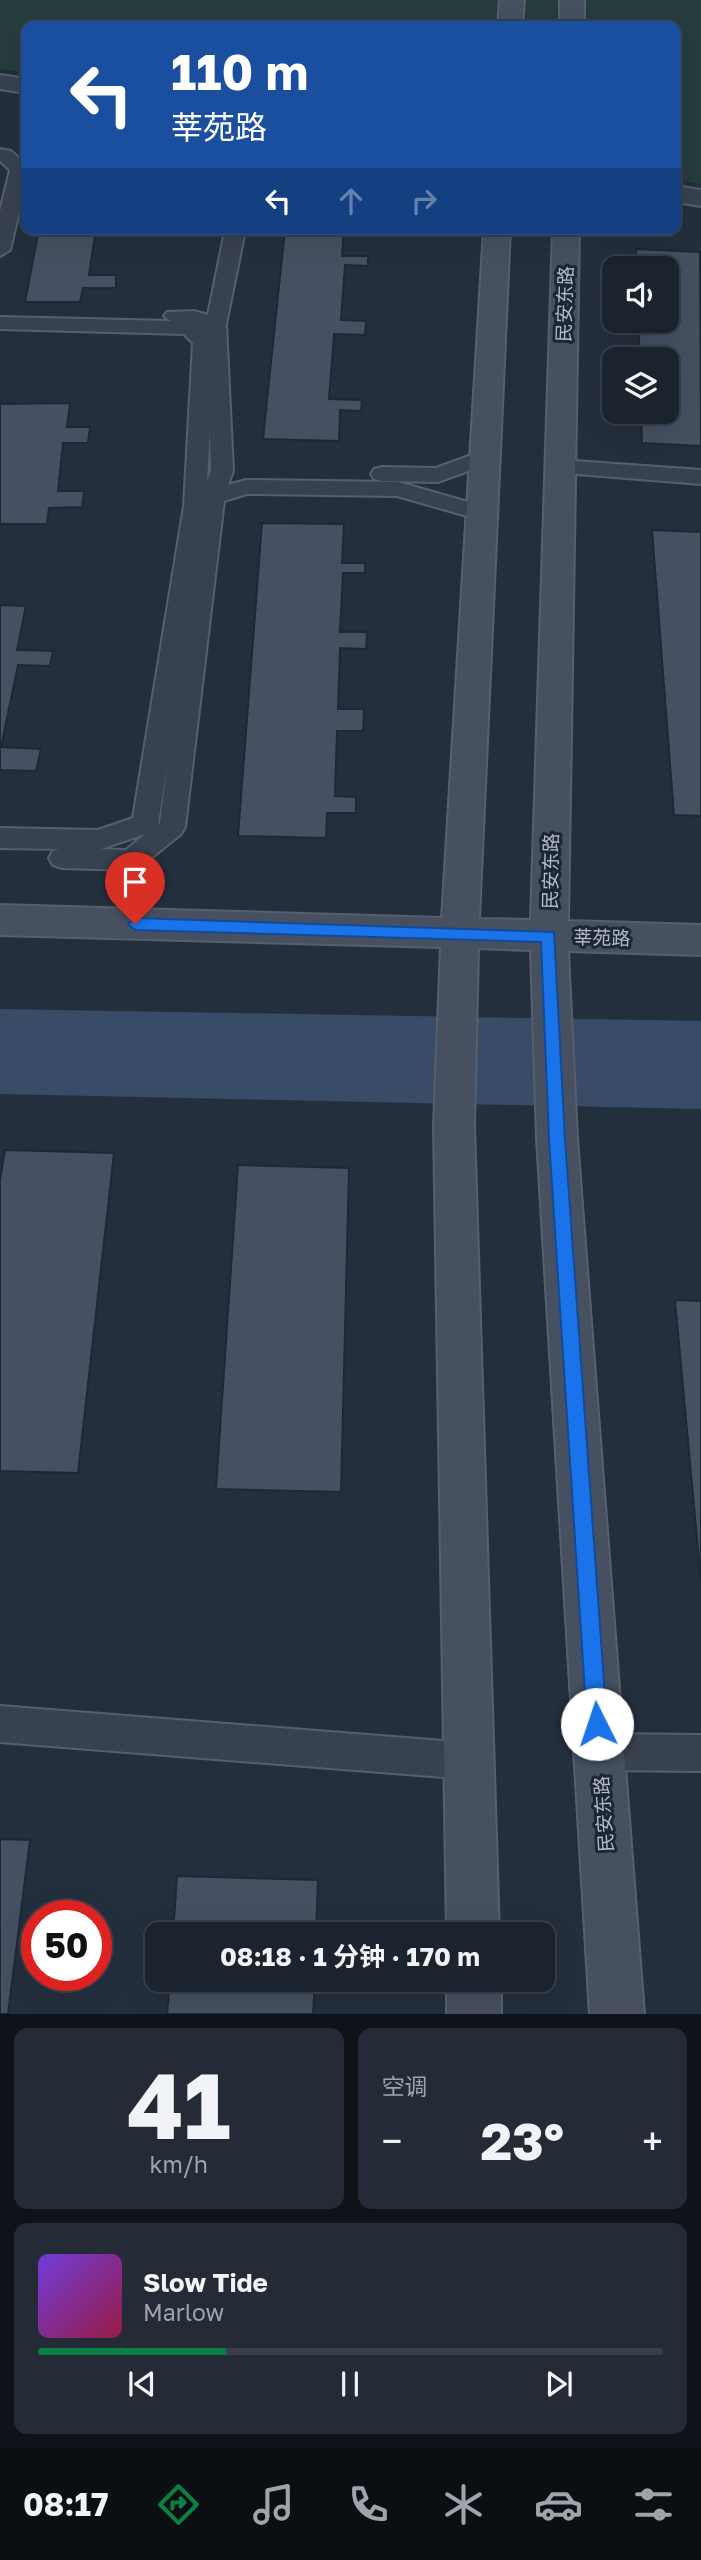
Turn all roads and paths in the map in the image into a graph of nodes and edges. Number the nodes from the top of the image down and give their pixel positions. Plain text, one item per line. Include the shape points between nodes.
1 (512, 0) edge
2 (572, 0) edge
3 (510, 21) edge
4 (572, 21) edge
5 (0, 82) edge
6 (21, 85) edge
7 (0, 155) edge
8 (681, 195) edge
9 (701, 198) edge
10 (497, 235) edge
11 (566, 235) edge
12 (234, 236) dead end
13 (0, 250) edge
14 (0, 314) edge
15 (0, 323) edge
16 (210, 333) junction
17 (485, 457) junction
18 (560, 467) junction
19 (222, 471) junction
20 (701, 477) edge
21 (213, 497) junction
22 (481, 513) junction
23 (0, 838) edge
24 (0, 855) edge
25 (0, 920) edge
26 (460, 934) junction
27 (549, 936) junction
28 (701, 940) edge
29 (0, 1724) edge
30 (599, 1752) junction
31 (701, 1752) edge
32 (469, 1761) junction
33 (472, 1922) edge
34 (474, 1992) edge
35 (474, 2014) edge
36 (617, 2014) edge

1 - 3 main road
2 - 4 main road
5 - 6 street
7 - 13 lane via 20,169
8 - 9 street
10 - 17 main road
11 - 18 main road, 民安东路
12 - 16 lane
14 - 16 lane via 194,317
15 - 16 lane via 190,328
16 - 19 lane
16 - 23 lane via 195,506 145,824 99,840
17 - 19 lane via 438,475
17 - 22 main road
18 - 20 lane
18 - 27 main road, 民安东路
19 - 21 lane
21 - 22 lane via 246,487 398,489
21 - 24 lane via 172,827 131,860
22 - 26 main road
25 - 26 main road, 莘苑路
26 - 27 main road, 莘苑路
26 - 32 main road via 454,1125
27 - 28 main road, 莘苑路
27 - 30 main road, 民安东路 via 557,1139
29 - 32 lane
30 - 31 lane
30 - 36 main road, 民安东路
32 - 33 main road
34 - 35 main road

